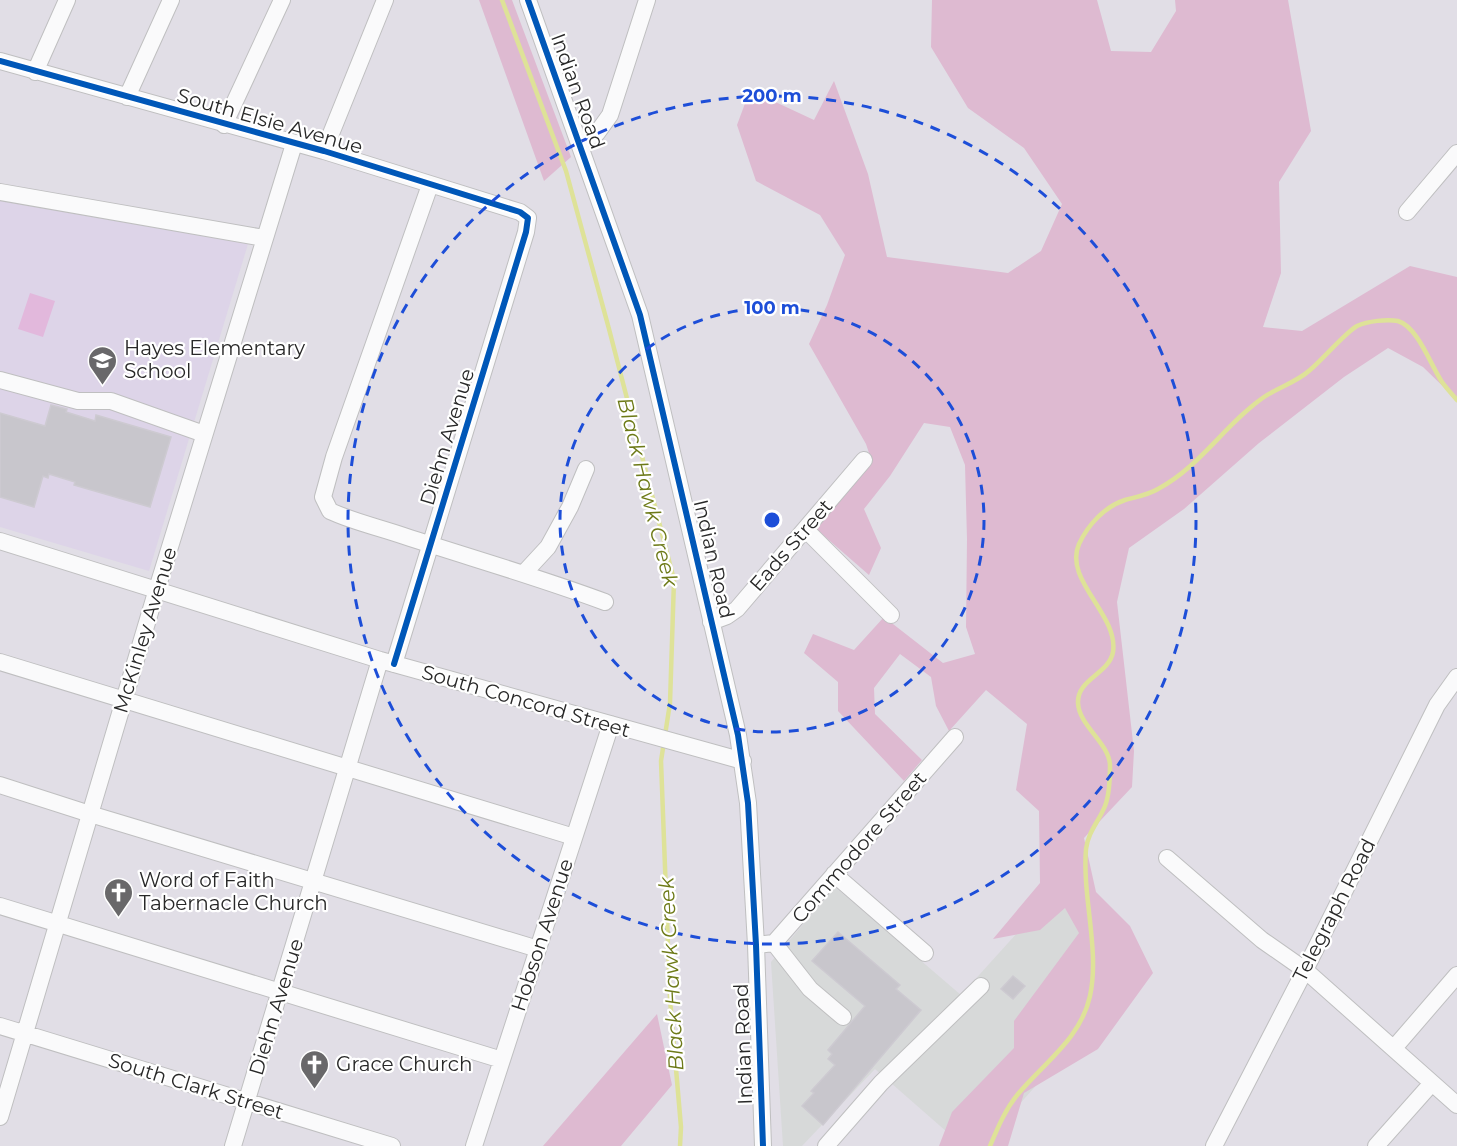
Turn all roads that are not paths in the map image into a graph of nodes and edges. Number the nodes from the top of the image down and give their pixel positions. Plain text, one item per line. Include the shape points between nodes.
1 (67, 0) edge
2 (171, 0) edge
3 (282, 0) edge
4 (385, 0) edge
5 (528, 0) edge
6 (647, 0) edge
7 (0, 61) edge
8 (35, 72) junction
9 (127, 98) junction
10 (224, 125) junction
11 (579, 143) junction
12 (294, 144) junction
13 (324, 151) junction
14 (1457, 153) edge
15 (430, 185) junction
16 (0, 192) edge
17 (1407, 212) dead end
18 (528, 218) joint
19 (264, 238) junction
20 (0, 380) edge
21 (204, 434) junction
22 (864, 460) dead end
23 (586, 469) dead end
24 (806, 530) junction
25 (0, 541) edge
26 (431, 544) junction
27 (524, 573) junction
28 (157, 589) junction
29 (605, 602) dead end
30 (891, 615) dead end
31 (711, 622) junction
32 (0, 662) edge
33 (387, 662) junction
34 (1457, 676) edge
35 (124, 700) junction
36 (611, 724) junction
37 (955, 737) dead end
38 (743, 760) junction
39 (347, 768) junction
40 (0, 785) edge
41 (90, 814) junction
42 (574, 837) junction
43 (1167, 858) dead end
44 (834, 874) junction
45 (314, 881) junction
46 (0, 906) edge
47 (57, 924) junction
48 (774, 943) junction
49 (756, 945) junction
50 (538, 949) junction
51 (925, 953) dead end
52 (1305, 970) junction
53 (1457, 975) edge
54 (981, 986) dead end
55 (280, 992) junction
56 (843, 1017) dead end
57 (0, 1026) edge
58 (25, 1034) junction
59 (1394, 1048) junction
60 (502, 1060) junction
61 (1432, 1083) junction
62 (247, 1102) junction
63 (1457, 1105) edge
64 (0, 1117) edge
65 (233, 1146) edge
66 (392, 1146) edge
67 (474, 1146) edge
68 (763, 1146) edge
69 (826, 1146) edge
70 (1214, 1146) edge
71 (1376, 1146) edge

1 - 8 street
2 - 9 street
3 - 10 street
4 - 13 street
5 - 11 street, Indian Road
6 - 11 street via 610,115 597,133
7 - 8 street, South Elsie Avenue
8 - 9 street, South Elsie Avenue
9 - 10 street, South Elsie Avenue
10 - 12 street, South Elsie Avenue
11 - 31 street, Indian Road via 640,315
12 - 13 street, South Elsie Avenue
12 - 19 street, McKinley Avenue
13 - 15 street, South Elsie Avenue
14 - 17 street
15 - 18 street, South Elsie Avenue via 520,212
15 - 26 street via 323,497 330,511 352,522
16 - 19 street
18 - 26 street, Diehn Avenue
19 - 21 street, McKinley Avenue
20 - 21 street via 78,401 111,401
21 - 28 street, McKinley Avenue
22 - 24 street, Eads Street
23 - 27 street via 548,547
24 - 30 street
24 - 31 street, Eads Street via 736,609
25 - 28 street, South Concord Street
26 - 27 street
26 - 33 street, Diehn Avenue
27 - 29 street
28 - 33 street, South Concord Street
28 - 35 street, McKinley Avenue
31 - 38 street, Indian Road
32 - 35 street
33 - 36 street, South Concord Street
33 - 39 street, Diehn Avenue
34 - 52 street, Telegraph Road via 1437,705
35 - 39 street
35 - 41 street, McKinley Avenue
36 - 38 street, South Concord Street
36 - 42 street, Hobson Avenue
37 - 44 street, Commodore Street
38 - 49 street, Indian Road
39 - 42 street
39 - 45 street, Diehn Avenue
40 - 41 street
41 - 45 street
41 - 47 street, McKinley Avenue
42 - 50 street, Hobson Avenue
43 - 52 street via 1262,940
44 - 48 street, Commodore Street
44 - 51 street
45 - 50 street
45 - 55 street, Diehn Avenue
46 - 47 street
47 - 55 street
47 - 58 street, McKinley Avenue
48 - 49 street
48 - 56 street via 810,989
49 - 68 street, Indian Road
50 - 60 street, Hobson Avenue
52 - 59 street
52 - 70 street, Telegraph Road
53 - 59 street
54 - 69 street via 881,1083
55 - 60 street
55 - 62 street, Diehn Avenue
57 - 58 street, South Clark Street
58 - 62 street, South Clark Street
58 - 64 street, McKinley Avenue
59 - 61 street
60 - 67 street, Hobson Avenue
61 - 63 street
61 - 71 street
62 - 65 street, Diehn Avenue
62 - 66 street, South Clark Street

